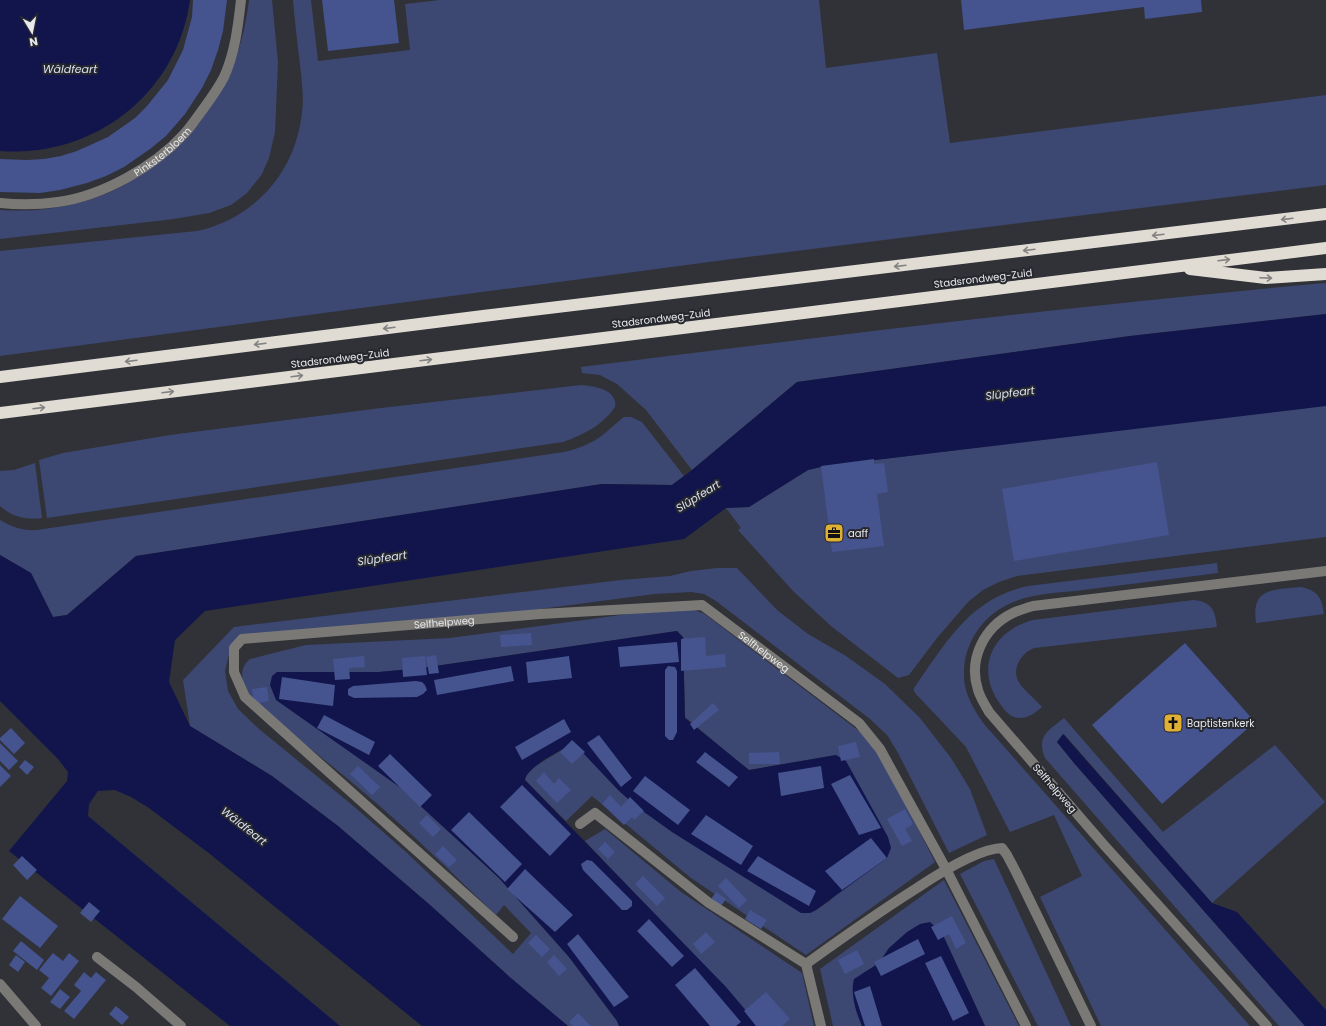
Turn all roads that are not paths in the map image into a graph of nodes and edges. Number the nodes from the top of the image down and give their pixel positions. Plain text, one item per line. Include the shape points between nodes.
1 (242, 0) edge
2 (0, 203) edge
3 (1326, 214) edge
4 (1326, 248) edge
5 (1171, 267) junction
6 (1326, 274) edge
7 (0, 377) edge
8 (0, 413) edge
9 (1326, 571) edge
10 (580, 824) dead end
11 (946, 869) junction
12 (514, 936) dead end
13 (97, 957) dead end
14 (806, 964) junction
15 (0, 984) edge
16 (36, 1026) edge
17 (181, 1026) edge
18 (821, 1026) edge
19 (1026, 1026) edge
20 (1091, 1026) edge
21 (1267, 1026) edge

1 - 2 street, Pinksterbloem via 235,44 224,77 184,134 156,160 126,179 94,193 59,202 29,205
3 -> 7 highway
5 -> 4 highway, Stadsrondweg-Zuid
5 -> 6 highway via 1266,278
8 -> 5 highway, Stadsrondweg-Zuid
9 - 21 street, Selfhelpweg via 1033,606 1013,613 995,624 980,645 975,668 978,690 989,712 1104,845
10 - 14 street via 595,813 709,903
11 - 12 street, Selfhelpweg via 880,749 859,724 702,605 540,614 242,639 234,648 234,672 245,697
11 - 14 street via 868,919
11 - 19 street, Selfhelpweg
11 - 20 street via 991,848 1002,848
13 - 17 street
14 - 18 street
15 - 16 street

